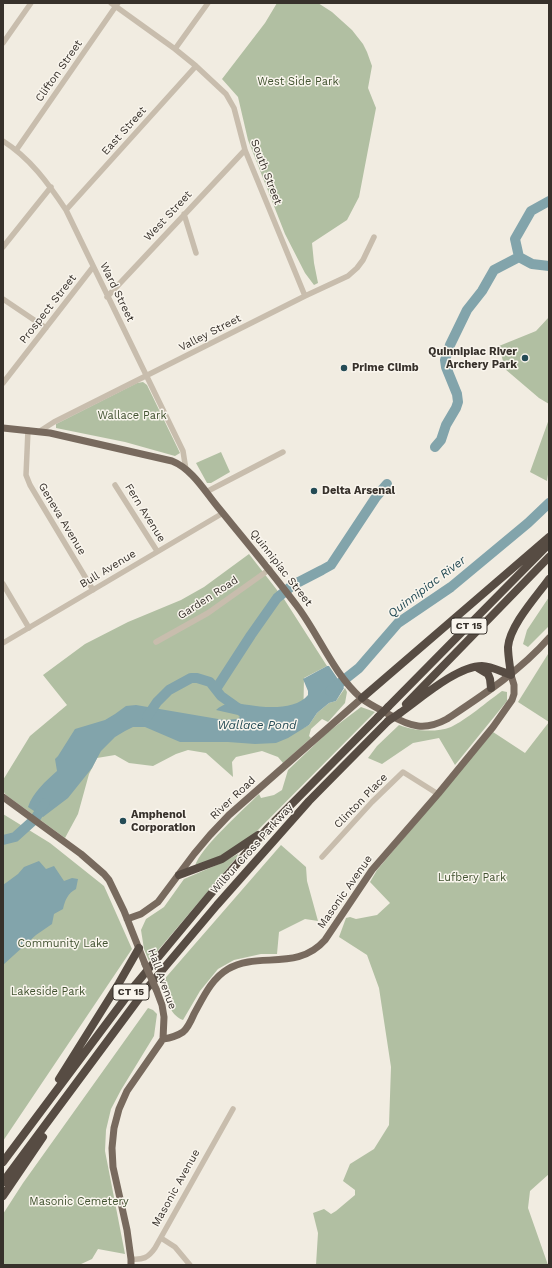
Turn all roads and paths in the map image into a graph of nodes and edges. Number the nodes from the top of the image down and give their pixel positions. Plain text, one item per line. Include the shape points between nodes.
1 (31, 3) edge
2 (208, 3) edge
3 (115, 4) edge
4 (4, 40) edge
5 (175, 49) junction
6 (196, 66) junction
7 (3, 141) edge
8 (17, 150) junction
9 (245, 150) junction
10 (51, 187) junction
11 (66, 210) junction
12 (184, 214) junction
13 (374, 237) dead end
14 (3, 247) edge
15 (196, 253) dead end
16 (93, 267) junction
17 (305, 296) junction
18 (108, 297) junction
19 (3, 299) edge
20 (46, 328) junction
21 (146, 377) junction
22 (3, 383) edge
23 (3, 428) edge
24 (28, 430) junction
25 (40, 431) junction
26 (283, 452) dead end
27 (186, 470) junction
28 (116, 485) dead end
29 (206, 492) junction
30 (223, 513) junction
31 (549, 537) edge
32 (549, 544) edge
33 (157, 551) junction
34 (549, 557) edge
35 (270, 569) junction
36 (549, 579) edge
37 (3, 584) edge
38 (93, 590) junction
39 (29, 628) junction
40 (549, 638) edge
41 (156, 642) dead end
42 (3, 643) edge
43 (473, 667) junction
44 (511, 675) junction
45 (491, 688) junction
46 (362, 698) junction
47 (399, 712) junction
48 (438, 794) junction
49 (3, 796) edge
50 (267, 829) junction
51 (322, 857) dead end
52 (179, 875) junction
53 (127, 919) junction
54 (139, 948) junction
55 (163, 1039) junction
56 (105, 1044) junction
57 (233, 1109) dead end
58 (23, 1135) junction
59 (3, 1162) edge
60 (3, 1182) edge
61 (3, 1196) edge
62 (161, 1238) junction
63 (131, 1262) edge
64 (190, 1265) edge

1 - 4 street
2 - 5 street
3 - 5 street, South Street
3 - 8 street, Clifton Street
5 - 6 street, South Street
6 - 9 street, South Street via 226,94 234,108
6 - 11 street, East Street
7 - 8 street, Ward Street
8 - 10 street, Ward Street
9 - 12 street, West Street
9 - 17 street, South Street
10 - 11 street, Ward Street
10 - 14 street
11 - 16 street, Ward Street
12 - 15 street
12 - 18 street, West Street
13 - 17 street, Valley Street via 363,260 348,276
16 - 18 street, Ward Street
16 - 20 street, Prospect Street
17 - 21 street, Valley Street
18 - 21 street, Ward Street
19 - 20 street
20 - 22 street, Prospect Street
21 - 25 street, Valley Street
21 - 27 street, Ward Street via 183,451
23 - 24 main road, Quinnipiac Street
24 - 25 main road, Quinnipiac Street
24 - 38 street, Geneva Avenue via 26,475 30,485
25 - 27 main road, Quinnipiac Street via 172,461
26 - 29 street
27 - 29 main road, Quinnipiac Street
28 - 33 street, Fern Avenue
29 - 30 main road, Quinnipiac Street
30 - 33 street, Bull Avenue
30 - 35 main road, Quinnipiac Street
31 - 46 highway
32 - 50 highway, Wilbur Cross Parkway / CT 15, bridge
33 - 38 street, Bull Avenue
34 - 47 highway, Wilbur Cross Parkway / CT 15
35 - 41 street, Garden Road via 208,613
35 - 46 main road, Quinnipiac Street via 304,615 331,660
36 - 44 highway via 511,635 508,647
37 - 39 street
38 - 39 street, Bull Avenue
39 - 42 street, Bull Avenue
40 - 44 main road, Quinnipiac Street
43 - 44 highway via 483,666
43 - 45 highway via 488,674
43 - 47 highway via 457,673
44 - 45 main road, Quinnipiac Street
44 - 48 main road, Masonic Avenue via 514,685 512,700
45 - 46 main road, Quinnipiac Street via 447,719 424,726 405,724
46 - 52 main road, River Road via 229,815
47 - 56 highway, Wilbur Cross Parkway / CT 15, bridge via 309,801 143,993
48 - 51 street, Clinton Place via 403,772
48 - 55 main road, Masonic Avenue via 372,870 320,946 300,956 229,968 207,991 188,1027
49 - 53 main road, Hall Avenue via 104,874
50 - 52 highway via 222,859
50 - 58 highway, Wilbur Cross Parkway / CT 15 via 136,984
52 - 53 main road, River Road via 158,902 141,914
53 - 54 main road, Hall Avenue
54 - 55 main road, Hall Avenue, bridge via 162,1005
54 - 58 highway
55 - 63 main road via 127,1091 114,1128 113,1167 127,1230
56 - 60 highway, Wilbur Cross Parkway / CT 15
56 - 61 highway
57 - 62 street, Masonic Avenue
58 - 59 highway, Wilbur Cross Parkway / CT 15
62 - 63 street, Masonic Avenue via 150,1255
62 - 64 street via 175,1247

